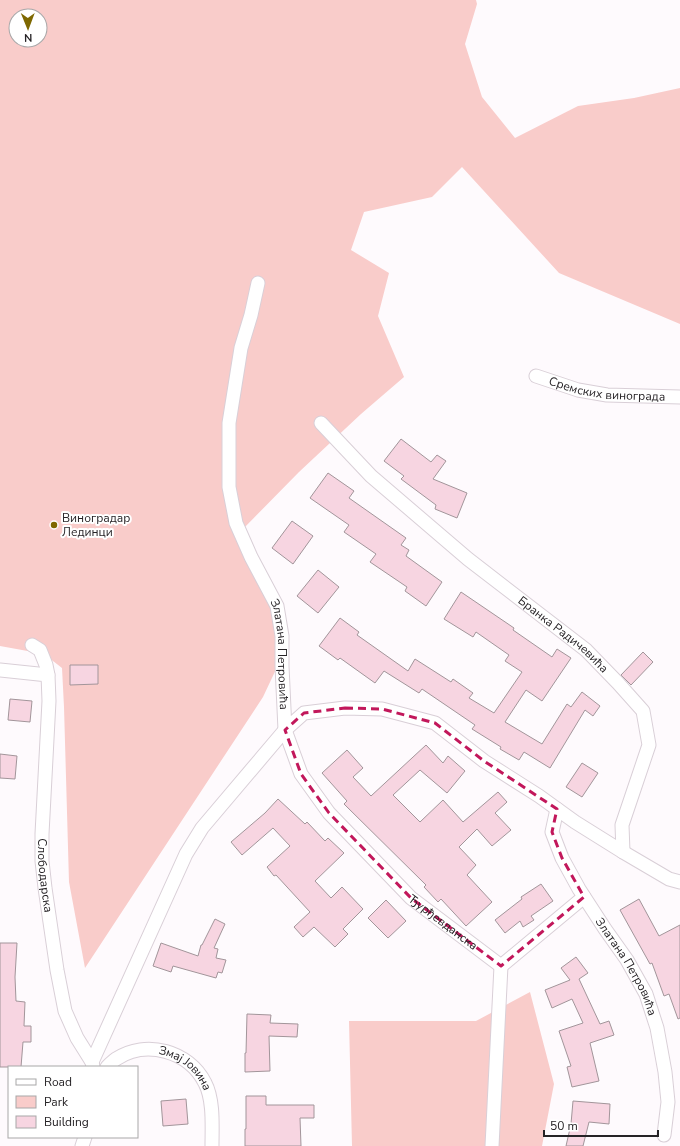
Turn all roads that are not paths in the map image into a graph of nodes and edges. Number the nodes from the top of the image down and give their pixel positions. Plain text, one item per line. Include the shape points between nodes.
1 (258, 283) dead end
2 (536, 376) dead end
3 (680, 397) edge
4 (321, 423) dead end
5 (32, 644) dead end
6 (0, 670) edge
7 (48, 675) junction
8 (285, 730) junction
9 (557, 809) junction
10 (622, 852) junction
11 (680, 882) edge
12 (584, 896) junction
13 (500, 966) junction
14 (93, 1064) edge
15 (108, 1066) edge
16 (664, 1135) dead end
17 (212, 1146) edge
18 (492, 1146) edge

1 - 8 street, Златана Петровића via 241,348 229,423 229,488 236,523 251,558 277,606 282,636
2 - 3 street, Сремских винограда via 578,390 607,395
4 - 10 street, Бранка Радичевића via 371,476 468,559 586,650 643,710 649,745 622,825
5 - 7 street, Слободарска via 40,650
6 - 7 street
7 - 14 street, Слободарска via 42,834 45,888 64,1011
8 - 9 street, Златана Петровића via 304,713 345,708 382,709 436,723 484,761
8 - 13 street, Ђурђевданска via 301,774 329,813 411,898
8 - 14 street via 202,828 186,854
9 - 10 street, Златана Петровића
9 - 12 street, Златана Петровића via 552,832 562,858
10 - 11 street via 669,879
12 - 13 street
12 - 16 street, Златана Петровића via 627,960 646,994 657,1028 665,1072 668,1102
13 - 18 street
15 - 17 street, Змај Јовина via 135,1050 156,1048 176,1054 193,1066 205,1083 211,1103

